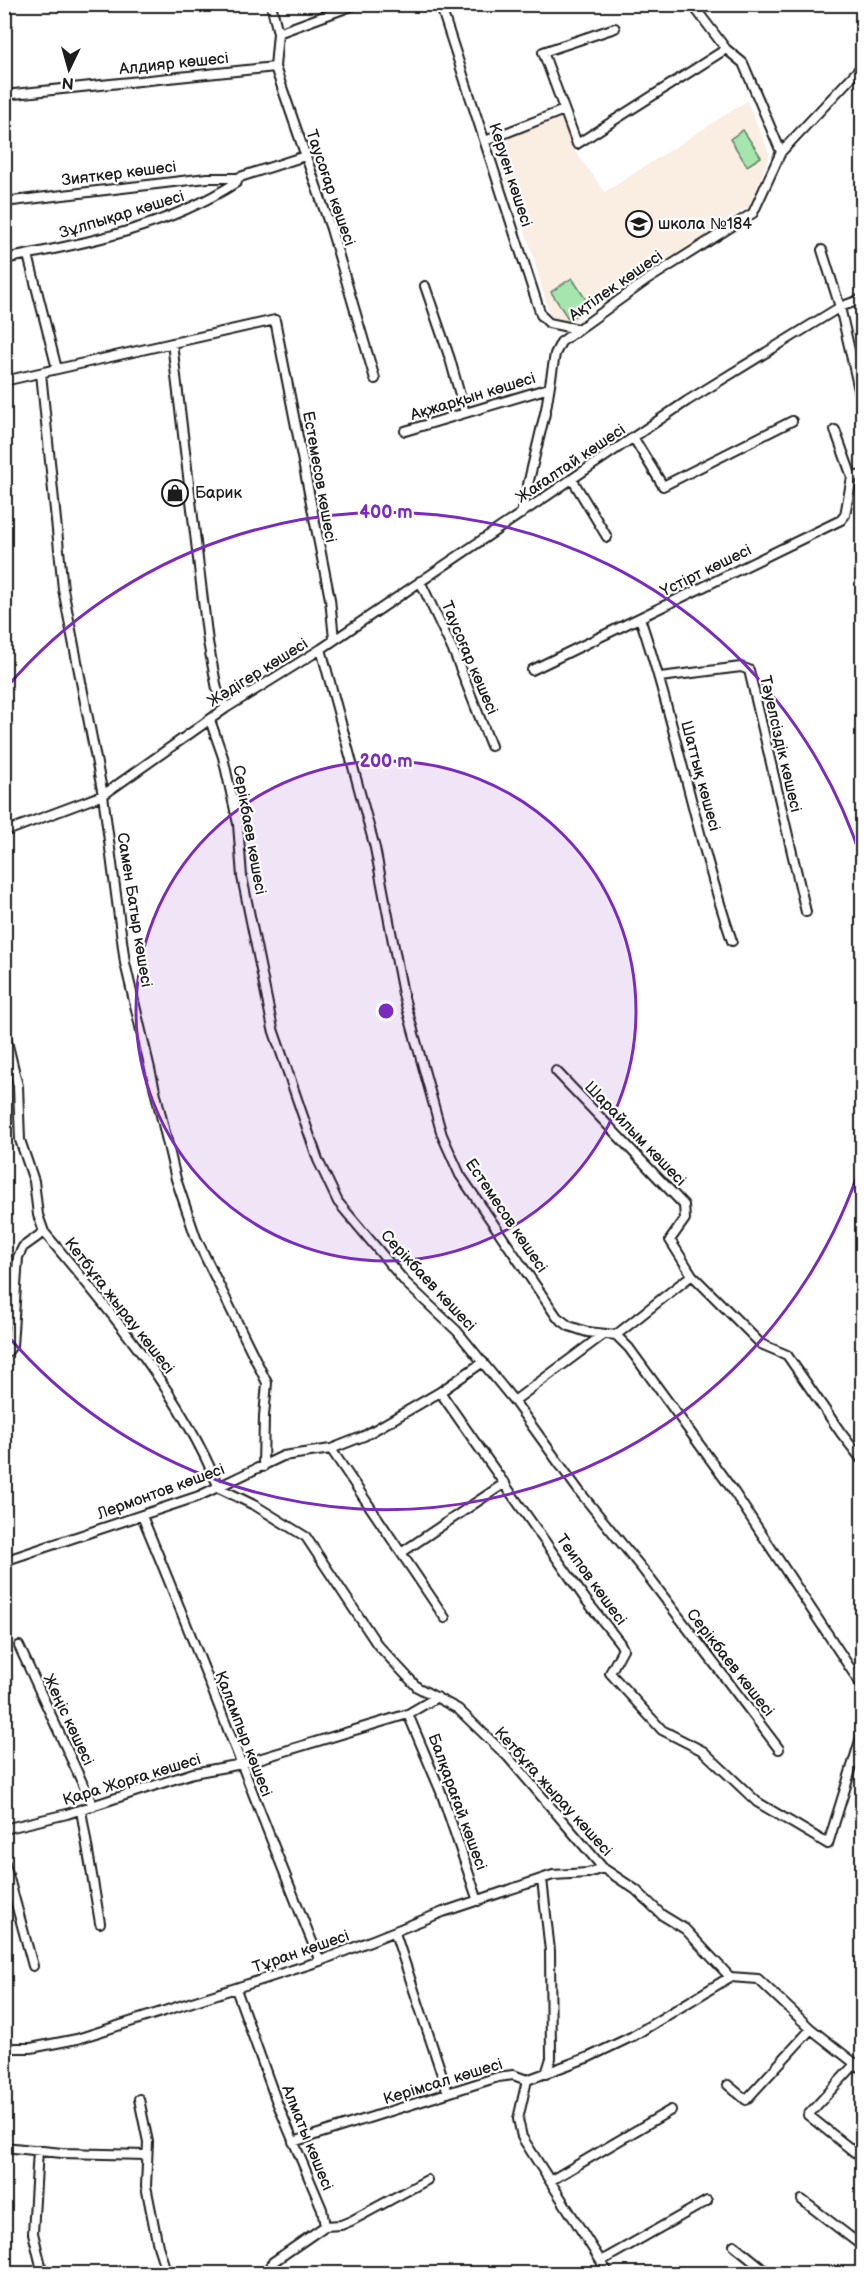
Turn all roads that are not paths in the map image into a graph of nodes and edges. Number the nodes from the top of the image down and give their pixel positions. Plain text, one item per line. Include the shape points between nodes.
1 (271, 4) edge
2 (357, 4) edge
3 (440, 4) edge
4 (692, 4) edge
5 (615, 28) dead end
6 (278, 33) junction
7 (726, 49) junction
8 (862, 66) edge
9 (275, 67) junction
10 (4, 95) edge
11 (564, 110) junction
12 (485, 141) junction
13 (781, 152) junction
14 (305, 156) junction
15 (237, 177) junction
16 (4, 202) edge
17 (822, 250) dead end
18 (28, 255) junction
19 (4, 259) edge
20 (425, 286) dead end
21 (862, 299) edge
22 (840, 307) junction
23 (578, 328) junction
24 (172, 343) junction
25 (57, 369) junction
26 (40, 373) junction
27 (375, 379) dead end
28 (4, 381) edge
29 (549, 388) junction
30 (862, 403) edge
31 (465, 413) junction
32 (792, 421) dead end
33 (835, 430) dead end
34 (405, 431) dead end
35 (633, 438) junction
36 (862, 475) edge
37 (852, 477) junction
38 (572, 479) junction
39 (521, 514) junction
40 (607, 537) dead end
41 (420, 581) junction
42 (640, 618) junction
43 (334, 639) junction
44 (321, 649) junction
45 (532, 670) dead end
46 (660, 677) junction
47 (226, 708) junction
48 (210, 720) junction
49 (491, 746) dead end
50 (103, 795) junction
51 (4, 832) edge
52 (806, 912) dead end
53 (732, 941) dead end
54 (4, 1029) edge
55 (556, 1071) dead end
56 (44, 1232) junction
57 (692, 1275) junction
58 (604, 1334) junction
59 (616, 1335) junction
60 (4, 1356) edge
61 (483, 1362) junction
62 (440, 1392) junction
63 (514, 1401) junction
64 (331, 1449) junction
65 (862, 1460) edge
66 (263, 1467) junction
67 (505, 1483) junction
68 (219, 1488) junction
69 (142, 1516) junction
70 (401, 1553) junction
71 (4, 1561) edge
72 (445, 1618) dead end
73 (19, 1646) dead end
74 (862, 1686) edge
75 (437, 1698) junction
76 (408, 1714) junction
77 (862, 1734) edge
78 (779, 1749) dead end
79 (242, 1764) junction
80 (93, 1806) junction
81 (81, 1810) junction
82 (4, 1829) edge
83 (4, 1860) edge
84 (603, 1868) junction
85 (542, 1879) junction
86 (478, 1900) junction
87 (100, 1923) dead end
88 (395, 1933) junction
89 (320, 1961) junction
90 (33, 1966) dead end
91 (730, 1977) junction
92 (236, 1989) junction
93 (811, 2029) junction
94 (4, 2048) edge
95 (855, 2063) junction
96 (862, 2069) edge
97 (546, 2075) junction
98 (527, 2080) junction
99 (728, 2085) dead end
100 (448, 2093) junction
101 (139, 2098) dead end
102 (671, 2110) dead end
103 (293, 2142) junction
104 (4, 2147) edge
105 (39, 2150) junction
106 (146, 2155) junction
107 (862, 2158) edge
108 (427, 2180) dead end
109 (550, 2181) junction
110 (802, 2200) dead end
111 (707, 2201) dead end
112 (325, 2226) junction
113 (734, 2245) dead end
114 (862, 2246) edge
115 (601, 2261) junction
116 (43, 2274) edge
117 (167, 2274) edge
118 (272, 2274) edge
119 (609, 2274) edge
120 (770, 2274) edge

1 - 6 street, Тауcоғар көшесі
2 - 6 street
3 - 12 street, Керуен көшесі
4 - 7 street
5 - 11 street via 543,52
6 - 9 street, Тауcоғар көшесі
7 - 11 street via 578,144
7 - 13 street via 743,63
8 - 13 street, Ақтілек көшесі
9 - 10 street, Алдияр көшесі
9 - 14 street, Тауcоғар көшесі
11 - 12 street
12 - 23 street, Керуен көшесі via 541,315 549,323
13 - 23 street, Ақтілек көшесі via 753,213
14 - 15 street
14 - 27 street, Тауcоғар көшесі
15 - 16 street, Зияткер көшесі
15 - 18 street, Зұлпықар көшесі via 237,182 191,209 105,237
17 - 22 street
18 - 19 street, Зұлпықар көшесі
18 - 25 street
20 - 31 street
21 - 22 street, Жағалтай көшесі
22 - 30 street
22 - 35 street, Жағалтай көшесі
23 - 29 street, Ақтілек көшесі via 558,348
24 - 25 street
24 - 43 street, Естемесов көшесі via 275,320 330,599
24 - 47 street via 208,642 217,689
25 - 26 street
26 - 28 street
26 - 50 street, Самен Батыр көшесі via 63,589
29 - 31 street, Ақжарқын көшесі
29 - 39 street, Ақтілек көшесі
31 - 34 street, Ақжарқын көшесі
32 - 35 street via 663,486
33 - 37 street
35 - 38 street, Жағалтай көшесі
36 - 37 street
37 - 42 street, Үстірт көшесі via 841,520
38 - 39 street, Жағалтай көшесі
38 - 40 street
39 - 41 street, Жағалтай көшесі
41 - 43 street, Жағалтай көшесі
41 - 49 street, Тауcоғар көшесі
42 - 45 street, Үстірт көшесі
42 - 46 street, Шаттық көшесі
43 - 44 street, Жағалтай көшесі
44 - 47 street, Жәдігер көшесі
44 - 58 street, Естемесов көшесі via 375,848 403,994 442,1135 460,1175 557,1317 569,1326
46 - 52 street, Тәуелсіздік көшесі via 741,667 748,670
46 - 53 street, Шаттық көшесі
47 - 48 street, Жәдігер көшесі
48 - 50 street
48 - 61 street, Серікбаев көшесі via 238,824 242,877 273,1029 318,1160 338,1202 406,1283 458,1330
50 - 51 street
50 - 66 street, Самен Батыр көшесі via 125,963 176,1179 196,1238 267,1383
54 - 56 street, Кетбұға жырау көшесі via 18,1086 20,1140
55 - 57 street, Шарайлым көшесі via 684,1205 685,1219 670,1240
56 - 60 street via 23,1247 18,1257 12,1346
56 - 68 street, Кетбұға жырау көшесі via 150,1361 204,1451
57 - 59 street
57 - 65 street, Шарайлым көшесі via 761,1344 788,1355
58 - 59 street, Естемесов көшесі
58 - 63 street
59 - 74 street via 734,1492
61 - 62 street, Лермонтов көшесі
61 - 63 street, Серікбаев көшесі
62 - 64 street, Лермонтов көшесі via 364,1436
62 - 67 street, Теипов көшесі
63 - 78 street, Серікбаев көшесі
64 - 66 street, Лермонтов көшесі via 283,1456
64 - 70 street
66 - 68 street, Лермонтов көшесі
67 - 70 street
67 - 77 street, Теипов көшесі via 620,1643 623,1649 610,1673 662,1730 703,1751 757,1802 828,1844
68 - 69 street, Лермонтов көшесі
68 - 75 street, Кетбұға жырау көшесі via 306,1537 377,1644 417,1687
69 - 71 street, Лермонтов көшесі
69 - 79 street, Қалампыр көшесі
70 - 72 street
73 - 80 street, Жеңіс көшесі
75 - 76 street, Қара Жорға көшесі
75 - 84 street, Кетбұға жырау көшесі via 458,1709 508,1757
76 - 79 street, Қара Жорға көшесі
76 - 86 street, Балқарағай көшесі via 441,1792
79 - 80 street, Қара Жорға көшесі via 194,1773
79 - 89 street, Қалампыр көшесі
80 - 81 street, Қара Жорға көшесі
81 - 82 street, Қара Жорға көшесі
81 - 87 street
83 - 90 street
84 - 85 street, Тұран көшесі
84 - 91 street, Кетбұға жырау көшесі via 685,1929
85 - 86 street, Тұран көшесі
85 - 97 street via 550,1951 551,2058
86 - 88 street, Тұран көшесі
88 - 89 street, Тұран көшесі
88 - 100 street
89 - 92 street, Тұран көшесі
91 - 93 street via 758,1979
91 - 97 street, Керімсал көшесі via 633,2036
92 - 94 street, Тұран көшесі via 77,2039 31,2048
92 - 103 street, Алматы көшесі
93 - 95 street
93 - 99 street via 746,2100
95 - 96 street
95 - 107 street via 808,2115
97 - 98 street, Керімсал көшесі
98 - 100 street, Керімсал көшесі via 513,2075 498,2077
98 - 109 street via 519,2127
100 - 103 street, Керімсал көшесі
101 - 106 street via 148,2142
102 - 109 street
103 - 112 street, Алматы көшесі via 322,2209
104 - 105 street
105 - 106 street
105 - 116 street via 33,2233
106 - 117 street via 151,2215
108 - 112 street via 351,2221
109 - 115 street
110 - 114 street
111 - 115 street
112 - 118 street via 273,2262
113 - 120 street
115 - 119 street

